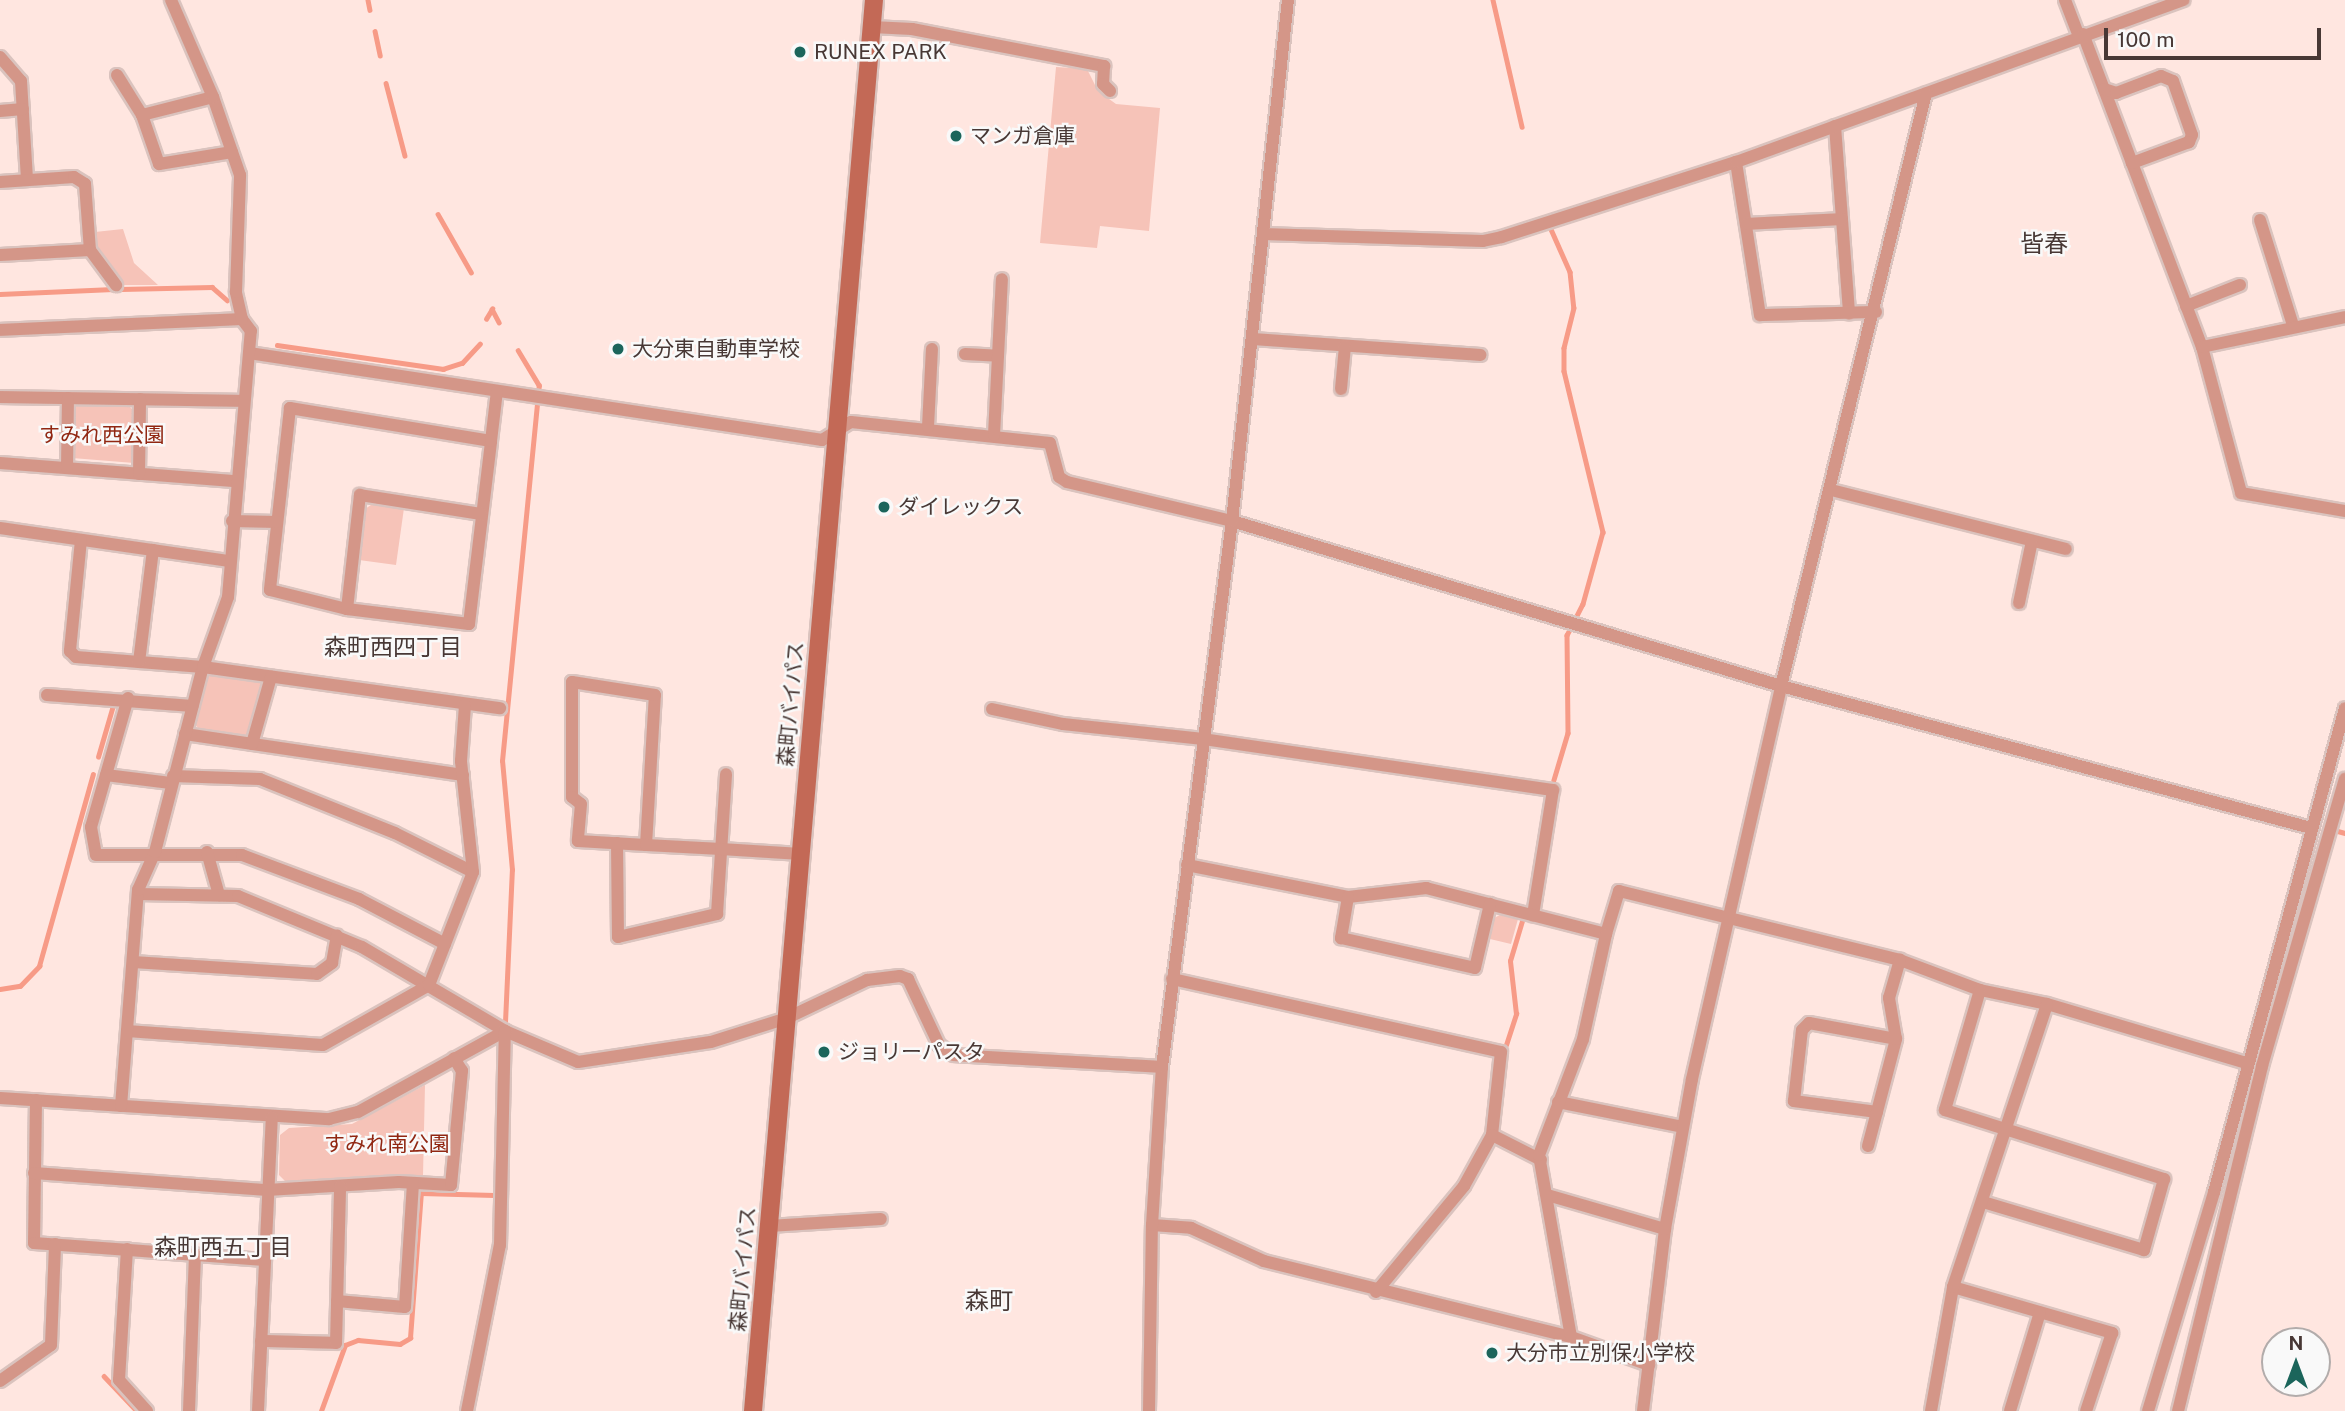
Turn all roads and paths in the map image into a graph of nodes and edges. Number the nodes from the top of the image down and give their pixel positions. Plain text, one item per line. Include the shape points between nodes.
1 (171, 0) edge
2 (874, 0) edge
3 (1289, 0) edge
4 (2065, 0) edge
5 (2184, 0) edge
6 (2150, 5) edge
7 (872, 27) junction
8 (2081, 35) junction
9 (0, 57) edge
10 (117, 75) dead end
11 (2104, 89) junction
12 (1110, 91) dead end
13 (1926, 93) junction
14 (214, 97) junction
15 (23, 110) junction
16 (0, 111) edge
17 (142, 115) junction
18 (1835, 126) junction
19 (232, 152) junction
20 (1736, 162) junction
21 (2132, 163) junction
22 (27, 180) junction
23 (0, 181) edge
24 (1842, 219) junction
25 (2260, 220) dead end
26 (1746, 223) junction
27 (1264, 234) junction
28 (90, 250) junction
29 (0, 255) edge
30 (1002, 279) dead end
31 (116, 285) dead end
32 (2240, 285) dead end
33 (2186, 306) junction
34 (1875, 312) junction
35 (1849, 313) junction
36 (2345, 317) edge
37 (242, 320) junction
38 (2293, 325) junction
39 (0, 330) edge
40 (1253, 339) junction
41 (1345, 346) junction
42 (2202, 347) junction
43 (932, 349) dead end
44 (249, 354) junction
45 (965, 354) dead end
46 (1480, 355) dead end
47 (998, 356) junction
48 (1341, 389) dead end
49 (497, 391) junction
50 (0, 397) edge
51 (68, 398) junction
52 (139, 399) junction
53 (244, 401) junction
54 (928, 427) junction
55 (837, 429) junction
56 (994, 435) junction
57 (491, 440) junction
58 (0, 463) edge
59 (67, 468) junction
60 (139, 474) junction
61 (236, 481) junction
62 (1831, 490) junction
63 (2345, 511) edge
64 (482, 514) junction
65 (232, 521) junction
66 (1232, 521) junction
67 (277, 523) junction
68 (0, 528) edge
69 (81, 540) junction
70 (2032, 541) junction
71 (2066, 549) dead end
72 (153, 550) junction
73 (230, 561) junction
74 (2019, 603) dead end
75 (347, 609) junction
76 (139, 662) junction
77 (203, 667) junction
78 (271, 677) junction
79 (1780, 686) junction
80 (47, 695) dead end
81 (128, 698) junction
82 (465, 705) junction
83 (193, 706) junction
84 (500, 708) dead end
85 (2345, 708) edge
86 (992, 709) dead end
87 (185, 734) junction
88 (1203, 739) junction
89 (252, 744) junction
90 (726, 774) dead end
91 (106, 775) junction
92 (463, 775) junction
93 (172, 779) junction
94 (2345, 779) edge
95 (2311, 828) junction
96 (617, 843) junction
97 (646, 845) junction
98 (721, 849) junction
99 (155, 852) junction
100 (207, 852) junction
101 (801, 854) junction
102 (1187, 865) junction
103 (473, 872) junction
104 (138, 894) junction
105 (219, 895) junction
106 (1348, 897) junction
107 (1490, 904) junction
108 (1533, 915) junction
109 (1729, 918) junction
110 (1606, 934) junction
111 (337, 935) junction
112 (445, 944) junction
113 (1900, 960) junction
114 (133, 962) junction
115 (1172, 979) junction
116 (429, 985) junction
117 (1980, 990) junction
118 (2047, 1004) junction
119 (787, 1018) junction
120 (127, 1031) junction
121 (505, 1031) junction
122 (1896, 1039) junction
123 (454, 1058) junction
124 (2246, 1063) junction
125 (1162, 1067) junction
126 (0, 1098) edge
127 (36, 1100) junction
128 (1558, 1102) junction
129 (121, 1106) junction
130 (1877, 1112) junction
131 (272, 1117) junction
132 (2006, 1126) junction
133 (1683, 1127) junction
134 (1492, 1135) junction
135 (1868, 1146) dead end
136 (1541, 1160) junction
137 (34, 1173) junction
138 (413, 1183) junction
139 (340, 1186) junction
140 (267, 1190) junction
141 (1547, 1195) junction
142 (1983, 1202) junction
143 (881, 1219) dead end
144 (1152, 1225) junction
145 (769, 1226) junction
146 (1665, 1229) junction
147 (55, 1244) junction
148 (127, 1249) junction
149 (195, 1254) junction
150 (264, 1260) junction
151 (1953, 1287) junction
152 (1376, 1292) junction
153 (337, 1301) junction
154 (2040, 1312) junction
155 (1571, 1337) junction
156 (261, 1340) junction
157 (1649, 1365) junction
158 (0, 1381) edge
159 (147, 1411) edge
160 (189, 1411) edge
161 (258, 1411) edge
162 (467, 1411) edge
163 (753, 1411) edge
164 (1149, 1411) edge
165 (1643, 1411) edge
166 (1931, 1411) edge
167 (2010, 1411) edge
168 (2087, 1411) edge
169 (2148, 1411) edge
170 (2178, 1411) edge

1 - 14 street
2 - 7 main road, 森町バイパス
3 - 27 street
4 - 8 street
5 - 6 street
6 - 8 street
7 - 12 street via 912,29 1104,66 1103,84
7 - 55 main road, 森町バイパス
8 - 11 street
8 - 13 street
9 - 15 street via 21,81
10 - 17 street
11 - 21 street
11 - 21 street via 2116,93 2161,76 2173,81 2192,135 2189,142
13 - 18 street
13 - 34 street
14 - 17 street
14 - 19 street
15 - 16 street
15 - 22 street
17 - 19 street via 159,164
18 - 20 street
18 - 24 street
19 - 37 street via 240,175 236,292
20 - 26 street
20 - 27 street via 1483,241
21 - 33 street
22 - 23 street
22 - 28 street via 74,177 85,184
24 - 26 street
24 - 35 street
25 - 38 street
26 - 35 street via 1760,315
27 - 40 street
28 - 29 street
28 - 31 street
30 - 47 street
32 - 33 street
33 - 42 street
34 - 35 street
34 - 62 street
36 - 38 street
37 - 39 street
37 - 44 street via 251,331
38 - 42 street
40 - 41 street
40 - 66 street
41 - 46 street
41 - 48 street
42 - 63 street via 2241,493
43 - 54 street
44 - 49 street
44 - 53 street
45 - 47 street
47 - 56 street
49 - 55 street via 822,440
49 - 57 street
50 - 51 street
51 - 52 street
51 - 59 street
52 - 53 street
52 - 60 street
53 - 61 street
54 - 55 street via 849,422
54 - 56 street
55 - 101 main road, 森町バイパス
56 - 66 street via 1050,443 1059,477 1067,482
57 - 64 street
57 - 67 street via 290,408
58 - 59 street
59 - 60 street
60 - 61 street
61 - 65 street
62 - 70 street
62 - 79 street
64 - 75 street via 469,624
64 - 75 street via 360,495
65 - 67 street
65 - 73 street
66 - 79 street
66 - 88 street
67 - 75 street via 270,590
68 - 69 street
69 - 72 street
69 - 76 street via 70,650 76,657
70 - 71 street
70 - 74 street
72 - 73 street
72 - 76 street
73 - 77 street via 228,597
76 - 77 street
77 - 78 street
77 - 83 street
78 - 82 street
78 - 89 street
79 - 95 street
79 - 109 street
80 - 81 street
81 - 83 street
81 - 91 street
82 - 84 street
82 - 92 street
83 - 87 street
85 - 95 street
86 - 88 street via 1063,724
87 - 89 street
87 - 93 street
88 - 102 street
88 - 108 street via 1553,790
89 - 92 street
90 - 98 street
91 - 93 street
91 - 99 street via 92,827 96,855
92 - 103 street
93 - 99 street
93 - 103 street via 260,779 395,833
94 - 170 street via 2262,1066
95 - 124 street
96 - 97 street
96 - 97 street via 578,841 581,804 572,797 572,682 655,695
96 - 98 street via 618,937 717,914
97 - 98 street
98 - 101 street
99 - 100 street
99 - 104 street
100 - 105 street
100 - 112 street via 242,855 323,885
101 - 119 main road, 森町バイパス
102 - 106 street
102 - 115 street
103 - 112 street
104 - 105 street
104 - 114 street
105 - 111 street via 238,896
106 - 107 street via 1426,888
106 - 107 street via 1341,938 1475,968
107 - 108 street
108 - 110 street
109 - 110 street via 1619,891
109 - 113 street
109 - 133 street
110 - 128 street via 1583,1039
111 - 114 street via 332,963 317,974
111 - 116 street
112 - 116 street
113 - 117 street
113 - 122 street via 1888,998
114 - 120 street
115 - 125 street
115 - 134 street via 1501,1052
116 - 120 street via 323,1045
116 - 121 street
117 - 118 street
117 - 132 street via 1945,1110
118 - 124 street
118 - 132 street
119 - 121 street via 711,1042 578,1062
119 - 125 street via 867,980 900,976 908,979 939,1045 954,1055
119 - 145 main road, 森町バイパス
120 - 129 street
121 - 123 street
121 - 162 street via 500,1245
122 - 130 street
122 - 130 street via 1810,1023 1802,1030 1794,1101
123 - 131 street via 350,1115 318,1120
123 - 138 street via 462,1071 451,1185
124 - 169 street via 2214,1192
125 - 144 street
126 - 127 street
127 - 129 street
127 - 137 street
128 - 133 street
128 - 136 street
129 - 131 street
130 - 135 street
131 - 140 street
132 - 142 street
132 - 142 street via 2164,1180 2144,1250
133 - 146 street
134 - 136 street
134 - 152 street via 1464,1186
136 - 141 street
137 - 140 street
137 - 147 street via 31,1238 34,1243
138 - 139 street
138 - 153 street via 405,1307
139 - 140 street
139 - 153 street
140 - 150 street
141 - 146 street
141 - 155 street
142 - 151 street
143 - 145 street
144 - 152 street via 1192,1228 1264,1261
144 - 164 street
145 - 163 main road, 森町バイパス
146 - 157 street
147 - 148 street
147 - 158 street via 51,1345
148 - 149 street
148 - 159 street via 119,1380
149 - 150 street
149 - 160 street
150 - 156 street
151 - 154 street
151 - 166 street
152 - 155 street
153 - 156 street via 336,1343
154 - 167 street
154 - 168 street via 2112,1333
155 - 157 street
156 - 161 street
157 - 165 street

